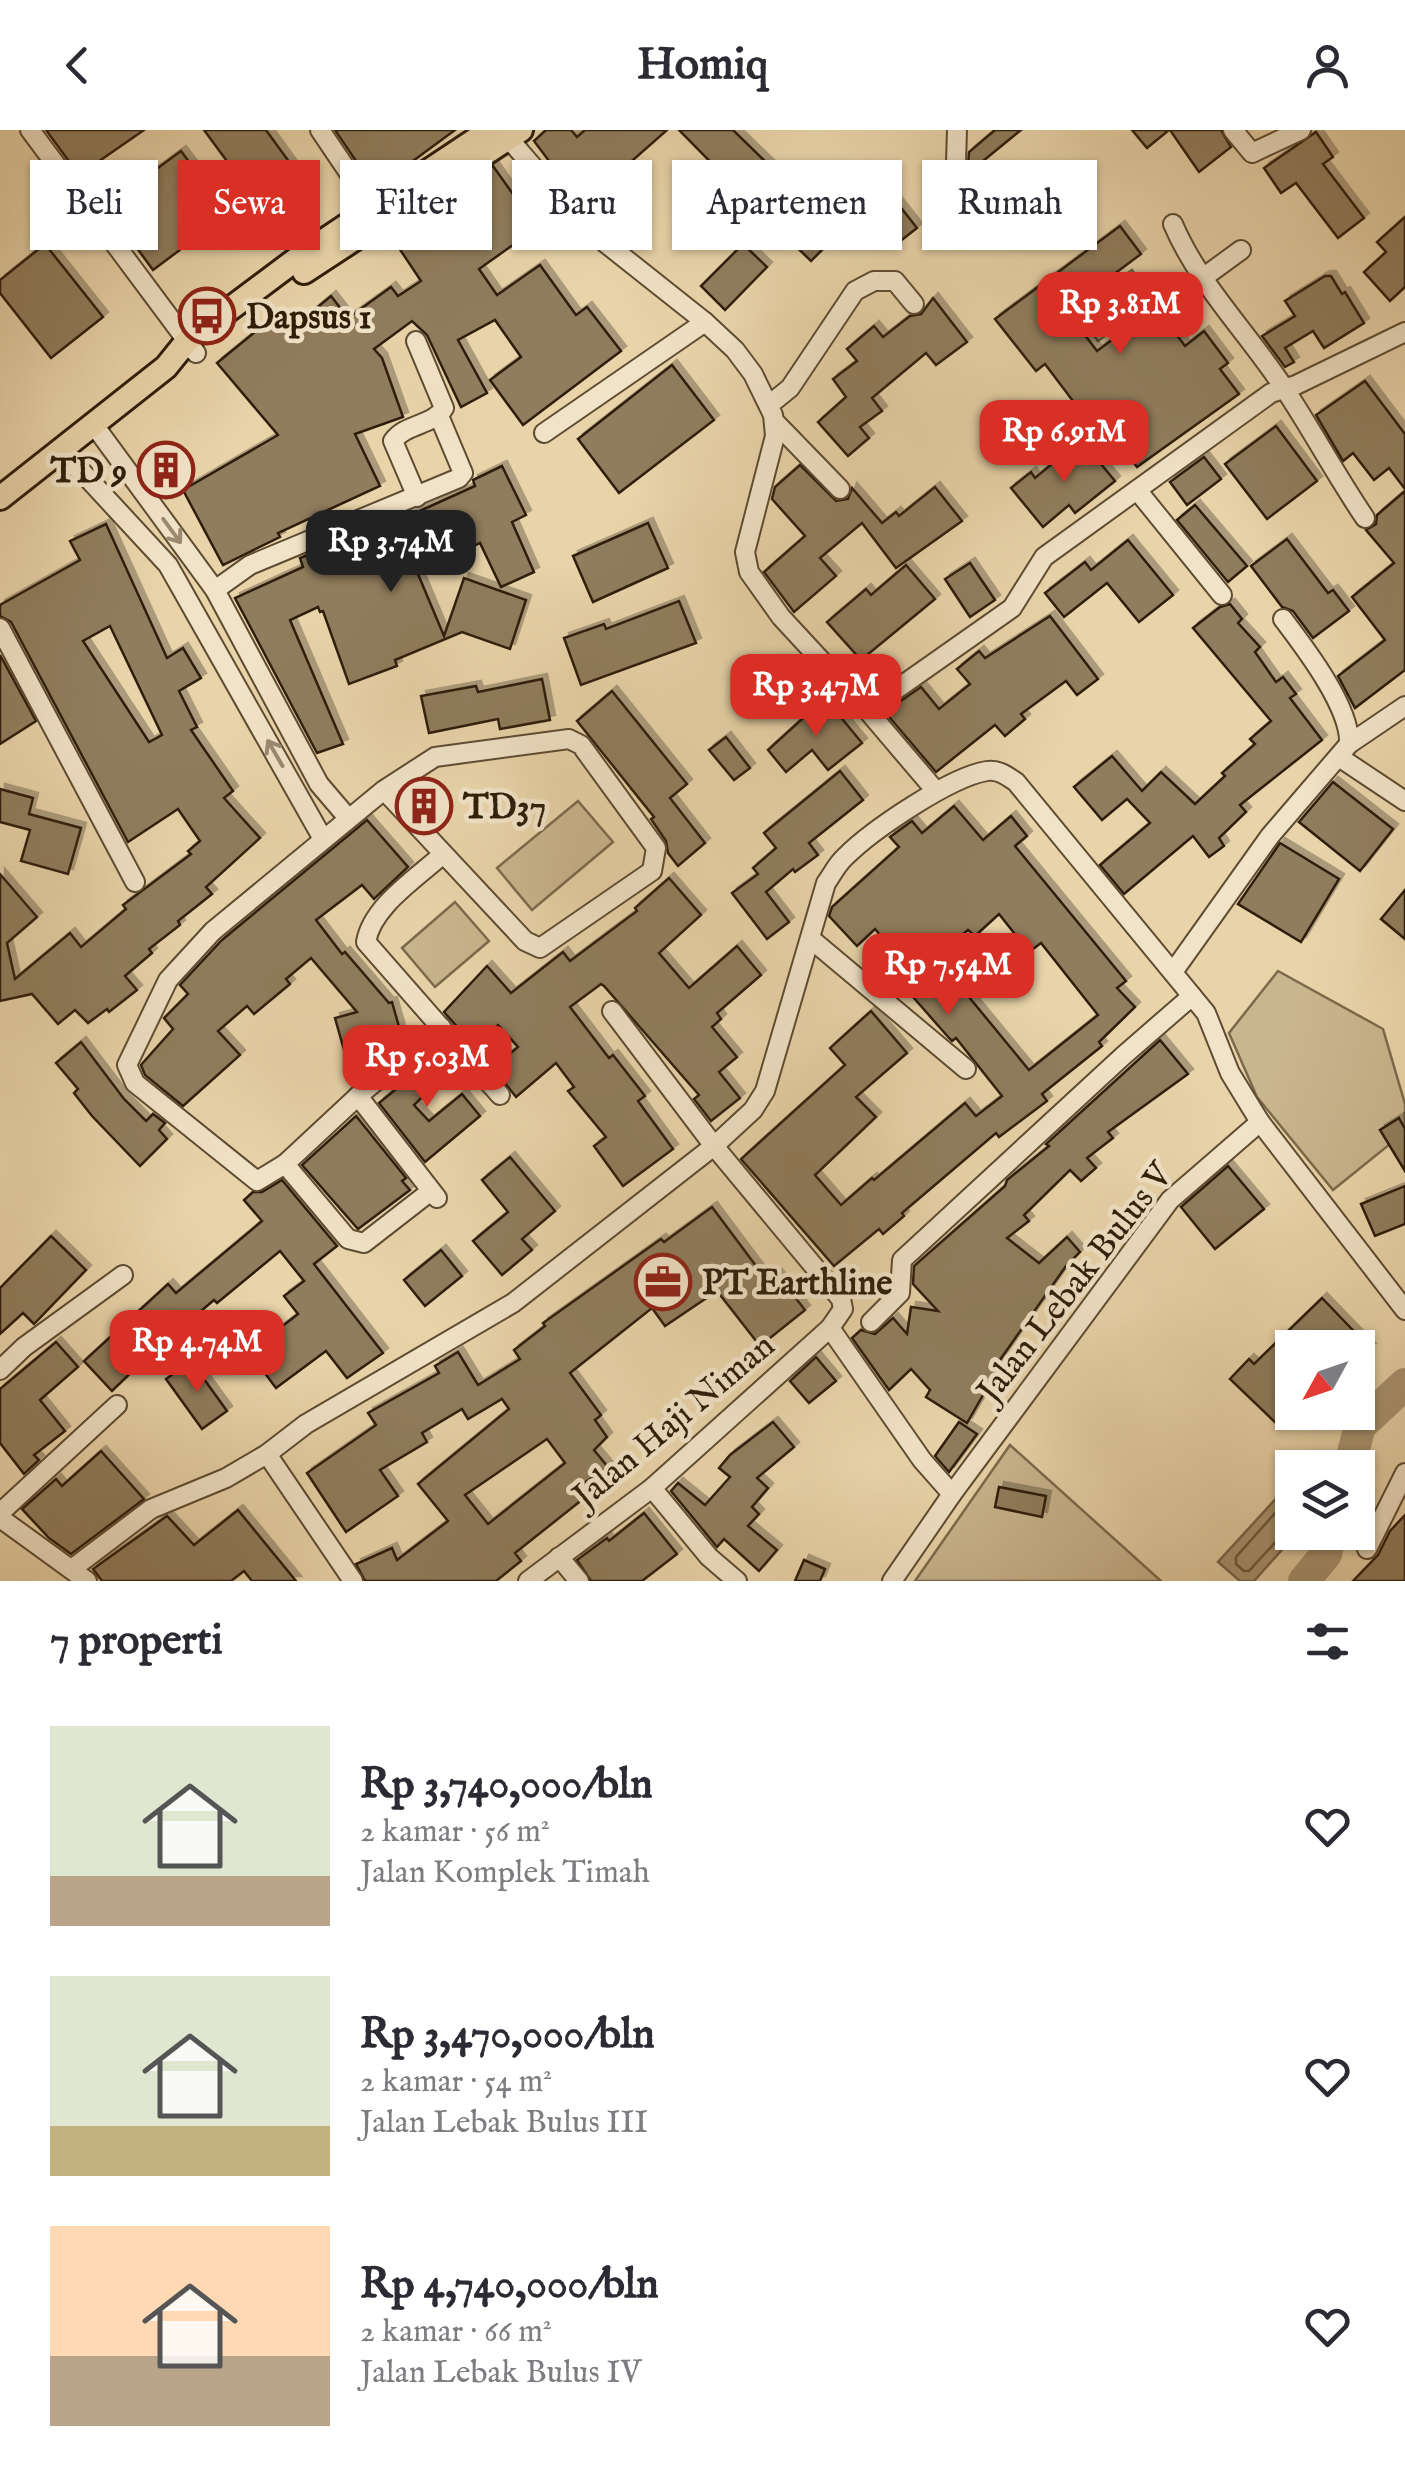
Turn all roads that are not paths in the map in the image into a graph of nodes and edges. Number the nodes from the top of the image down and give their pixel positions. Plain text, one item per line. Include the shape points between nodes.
1 (30, 130) edge
2 (320, 130) edge
3 (956, 130) edge
4 (1233, 130) edge
5 (1302, 130) edge
6 (507, 133) edge
7 (340, 160) edge
8 (458, 160) edge
9 (956, 160) edge
10 (1173, 224) dead end
11 (340, 232) edge
12 (1242, 250) dead end
13 (1204, 277) junction
14 (914, 304) dead end
15 (705, 322) junction
16 (1405, 332) edge
17 (416, 341) dead end
18 (191, 347) junction
19 (1284, 387) junction
20 (772, 414) junction
21 (439, 416) junction
22 (94, 425) junction
23 (544, 433) dead end
24 (58, 454) junction
25 (840, 489) dead end
26 (1137, 490) junction
27 (417, 497) junction
28 (0, 498) edge
29 (1365, 518) dead end
30 (215, 590) junction
31 (1222, 594) dead end
32 (1283, 619) dead end
33 (0, 628) edge
34 (1405, 706) edge
35 (867, 710) junction
36 (1344, 750) junction
37 (318, 784) junction
38 (384, 790) junction
39 (936, 790) junction
40 (300, 797) junction
41 (1405, 801) edge
42 (348, 818) junction
43 (323, 838) junction
44 (443, 854) junction
45 (135, 882) dead end
46 (812, 940) junction
47 (1173, 972) junction
48 (1192, 996) junction
49 (612, 1011) dead end
50 (441, 1026) junction
51 (966, 1069) dead end
52 (500, 1095) dead end
53 (358, 1096) junction
54 (1260, 1122) junction
55 (714, 1146) junction
56 (286, 1164) junction
57 (123, 1275) dead end
58 (1405, 1310) edge
59 (871, 1322) dead end
60 (830, 1328) junction
61 (0, 1370) edge
62 (117, 1405) dead end
63 (267, 1454) junction
64 (1405, 1472) edge
65 (652, 1488) junction
66 (952, 1494) junction
67 (0, 1516) edge
68 (1375, 1533) edge
69 (559, 1556) junction
70 (81, 1577) edge
71 (354, 1581) edge
72 (528, 1581) edge
73 (578, 1581) edge
74 (738, 1581) edge
75 (892, 1581) edge

1 - 18 street
2 - 7 street
3 - 9 street
4 - 5 street via 1252,154
6 - 8 main road
6 - 15 street via 584,226
6 - 18 main road
10 - 13 street
11 - 18 main road
12 - 13 street
13 - 19 street
14 - 20 street via 894,281 874,281 855,292
15 - 20 street via 754,374
15 - 23 street
16 - 19 street
17 - 21 street via 444,405
18 - 22 main road
19 - 26 street
19 - 29 street
20 - 25 street
20 - 35 street via 776,436 745,552 749,572
21 - 27 street via 463,473
21 - 27 street via 393,440
22 - 24 main road
22 -> 30 street
24 - 28 main road
40 -> 24 street via 168,565
26 - 31 street
26 - 35 street via 1044,557 1012,608
27 - 30 street via 250,565
30 - 37 street
32 - 36 street via 1332,692 1350,734
33 - 45 street
34 - 36 street
35 - 39 street
36 - 41 street
36 - 47 street via 1270,836
37 - 40 street
37 - 42 street
38 - 42 street
38 - 44 street
38 - 44 street via 435,757 569,739 581,744 656,848 652,871 540,948
39 - 46 street via 844,857 826,883
39 - 47 street via 987,771 1008,776
40 - 43 street
42 - 43 street
43 - 56 street via 213,930 168,980 128,1065 135,1083 252,1178 258,1181
44 - 50 street via 386,906 368,928 366,942
46 - 51 street
46 - 55 street via 765,1091
47 - 48 street
48 - 54 street
48 - 59 street via 902,1260 900,1292
49 - 55 street
50 - 52 street
50 - 53 street
53 - 56 street
53 - 56 street via 434,1194 364,1243 348,1239
54 - 58 street
54 - 66 street, Jalan Lebak Bulus V via 1170,1200
55 - 60 street, Jalan Haji Niman via 841,1299 843,1308
55 - 63 street via 512,1303 306,1424
57 - 61 street
60 - 65 street, Jalan Haji Niman
60 - 66 street
62 - 67 street
63 - 70 street via 151,1509
63 - 71 street
64 - 68 street
65 - 69 street, Jalan Haji Niman
65 - 74 street via 709,1558
66 - 75 street, Jalan Lebak Bulus V
67 - 70 street
69 - 72 street, Jalan Haji Niman
69 - 73 street

